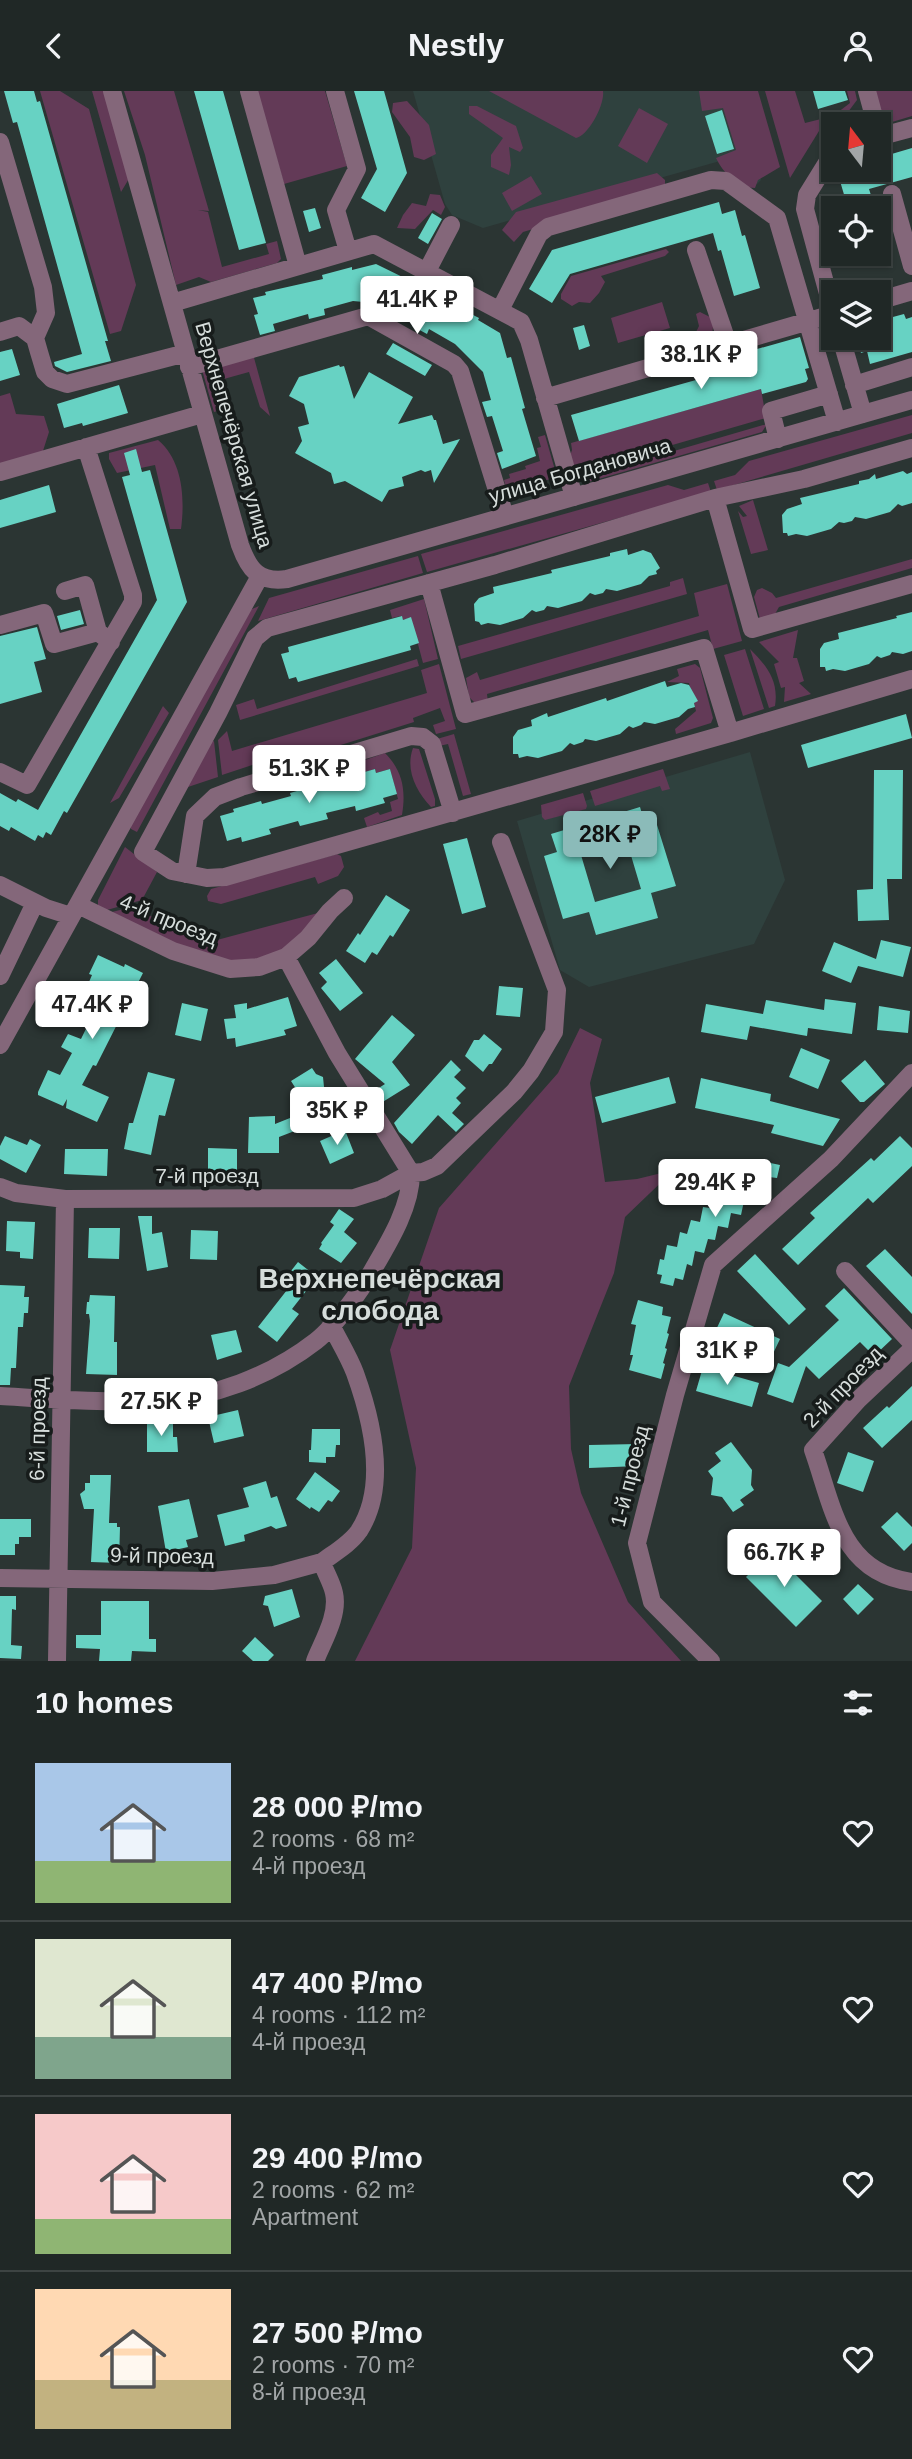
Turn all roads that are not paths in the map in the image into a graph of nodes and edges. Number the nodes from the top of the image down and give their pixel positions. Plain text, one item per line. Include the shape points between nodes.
1 (112, 91) edge
2 (249, 91) edge
3 (335, 91) edge
4 (867, 91) edge
5 (873, 112) edge
6 (912, 128) edge
7 (891, 130) edge
8 (0, 142) edge
9 (821, 172) edge
10 (7, 188) edge
11 (892, 194) dead end
12 (451, 225) dead end
13 (696, 250) dead end
14 (348, 251) junction
15 (298, 265) junction
16 (912, 266) edge
17 (427, 271) junction
18 (824, 280) edge
19 (912, 291) edge
20 (891, 297) edge
21 (172, 303) junction
22 (500, 310) junction
23 (821, 317) edge
24 (807, 321) junction
25 (0, 331) edge
26 (728, 344) junction
27 (37, 345) junction
28 (844, 350) edge
29 (188, 360) junction
30 (912, 367) edge
31 (854, 385) junction
32 (829, 394) junction
33 (545, 398) junction
34 (912, 400) edge
35 (202, 414) junction
36 (863, 414) junction
37 (837, 422) junction
38 (778, 439) junction
39 (86, 447) junction
40 (912, 448) edge
41 (0, 472) edge
42 (574, 497) junction
43 (715, 498) junction
44 (505, 516) junction
45 (260, 576) junction
46 (429, 583) junction
47 (912, 584) edge
48 (65, 591) dead end
49 (0, 625) edge
50 (105, 637) junction
51 (912, 679) edge
52 (730, 733) junction
53 (0, 772) edge
54 (453, 813) junction
55 (121, 830) junction
56 (501, 842) dead end
57 (143, 852) junction
58 (186, 874) junction
59 (0, 885) edge
60 (344, 898) dead end
61 (35, 903) junction
62 (75, 911) junction
63 (286, 957) junction
64 (0, 976) edge
65 (0, 1045) edge
66 (912, 1073) edge
67 (411, 1173) junction
68 (0, 1187) edge
69 (65, 1199) junction
70 (845, 1271) dead end
71 (331, 1325) junction
72 (912, 1346) edge
73 (0, 1396) edge
74 (62, 1399) junction
75 (321, 1562) junction
76 (58, 1578) junction
77 (0, 1579) edge
78 (912, 1582) edge
79 (318, 1657) edge
80 (57, 1661) edge
81 (711, 1661) edge

1 - 21 street, Верхнепечёрская улица
2 - 15 street
3 - 14 street via 357,169 336,210
4 - 5 street
6 - 7 street
8 - 10 street
9 - 18 street via 807,195 805,209
10 - 27 street via 45,300
11 - 16 street
12 - 17 street
13 - 26 street
14 - 15 street
14 - 17 street via 374,244
15 - 21 street
17 - 22 street
19 - 20 street
21 - 29 street, Верхнепечёрская улица
22 - 24 street via 539,234 548,227 718,179 777,218
22 - 33 street via 525,327
23 - 24 street
24 - 26 street
24 - 32 street
25 - 27 street via 19,326
26 - 33 street
27 - 29 street via 45,372 67,384
28 - 31 street
29 - 35 street, Верхнепечёрская улица
29 - 44 street via 368,316 460,371
30 - 31 street
31 - 36 street
32 - 37 street
32 - 38 street via 771,411
33 - 42 street
34 - 36 street, улица Богдановича
35 - 39 street
35 - 45 street, Верхнепечёрская улица via 242,553
36 - 37 street, улица Богдановича
37 - 38 street, улица Богдановича
38 - 42 street, улица Богдановича
39 - 41 street
39 - 50 street via 133,595 133,602
40 - 43 street
42 - 44 street, улица Богдановича
43 - 46 street
43 - 47 street via 752,629
44 - 45 street, улица Богдановича via 287,579
45 - 55 street, Верхнепечёрская улица
46 - 52 street via 465,714 704,648
46 - 57 street via 267,628 255,638
48 - 50 street via 85,585
49 - 50 street via 44,613 54,644
50 - 53 street via 27,785
51 - 52 street
52 - 54 street
54 - 58 street via 225,877
54 - 58 street via 432,744 411,736 215,797 195,816
55 - 57 street
55 - 62 street, Верхнепечёрская улица
56 - 67 street via 557,989 554,1032 514,1093 437,1166
57 - 58 street via 172,871
59 - 61 street, 4-й проезд
60 - 63 street, 4-й проезд
61 - 62 street, 4-й проезд
61 - 64 street
62 - 63 street, 4-й проезд via 230,969 259,967
62 - 65 street
63 - 67 street via 337,1053
66 - 81 street, 1-й проезд via 831,1159 713,1265 637,1542 652,1602
67 - 69 street, 7-й проезд via 354,1198
67 - 71 street via 402,1212 384,1251
68 - 69 street, 7-й проезд
69 - 74 street, 6-й проезд
70 - 72 street
71 - 74 street via 318,1339 265,1373 224,1388 155,1401
71 - 75 street via 355,1372 375,1459 363,1523 357,1534
72 - 78 street, 2-й проезд via 813,1450 846,1543 874,1569
73 - 74 street
74 - 76 street, 6-й проезд
75 - 76 street, 9-й проезд via 274,1574 212,1581
75 - 79 street via 334,1603
76 - 77 street, 9-й проезд
76 - 80 street, 6-й проезд

